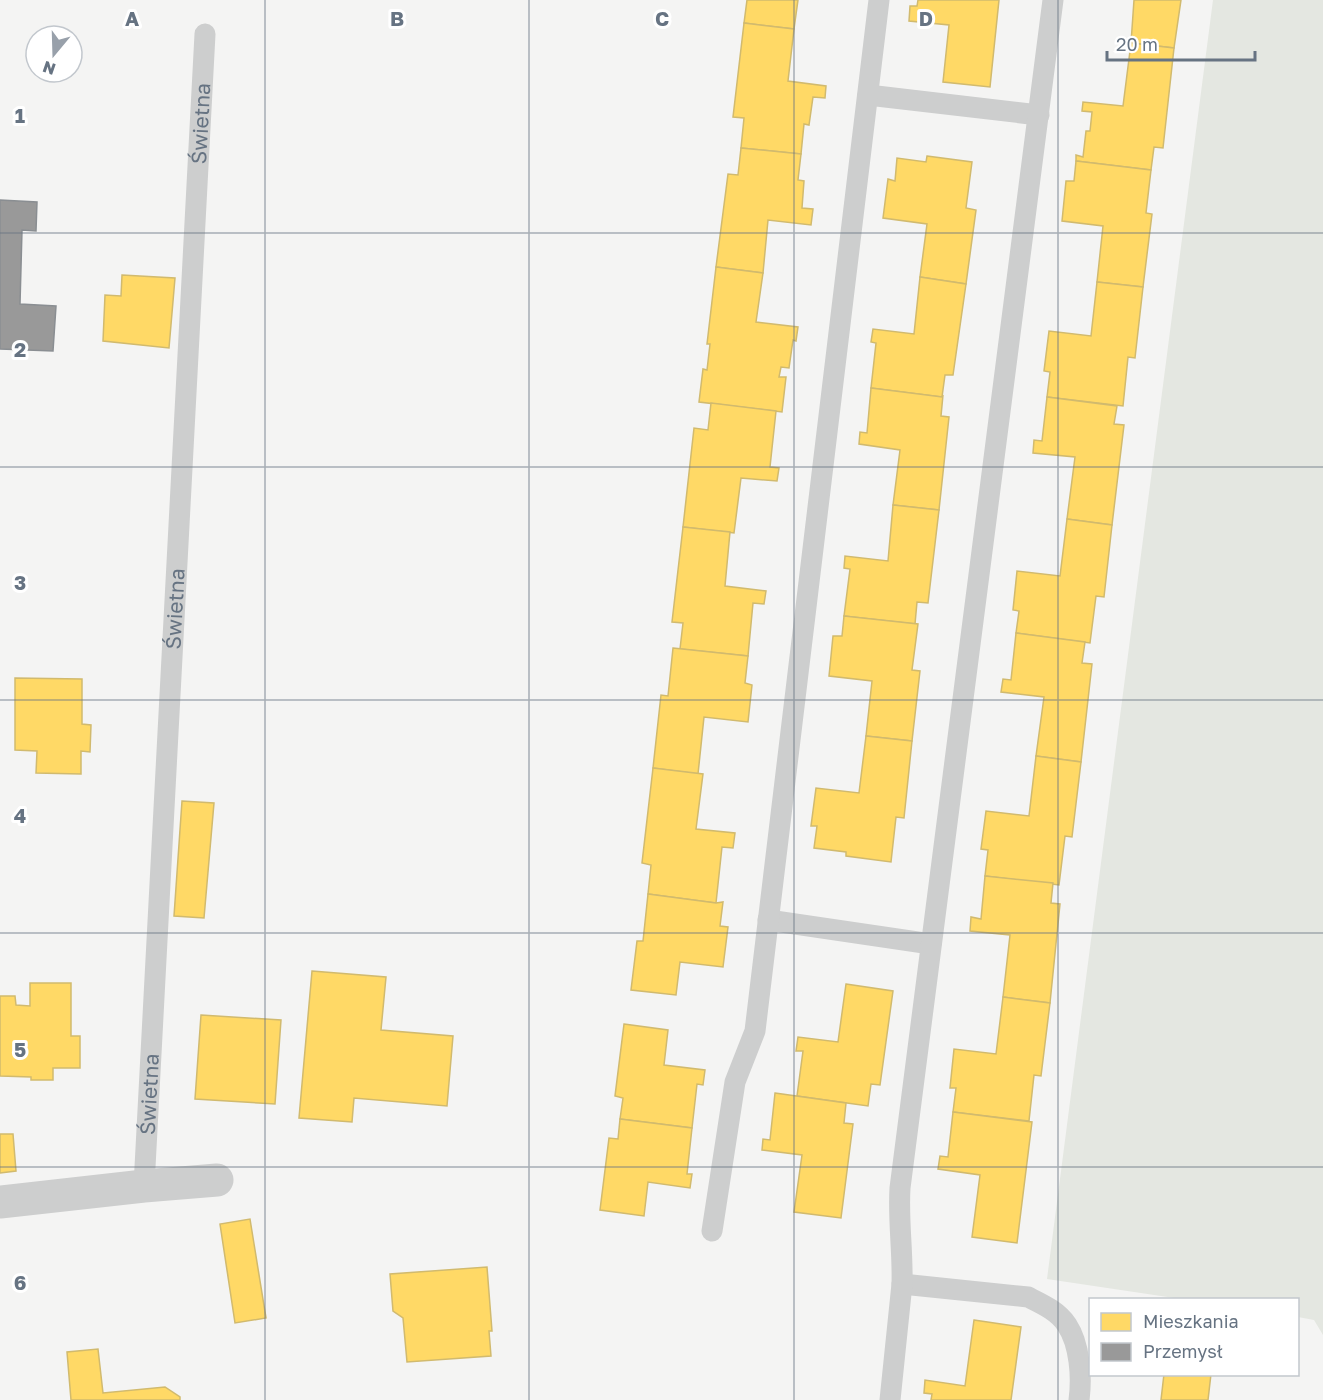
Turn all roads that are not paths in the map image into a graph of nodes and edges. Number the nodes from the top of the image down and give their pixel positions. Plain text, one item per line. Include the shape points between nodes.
1 (879, 0) edge
2 (1053, 0) edge
3 (205, 34) dead end
4 (868, 95) junction
5 (1040, 116) junction
6 (768, 920) junction
7 (931, 945) junction
8 (217, 1180) dead end
9 (144, 1186) junction
10 (0, 1202) edge
11 (712, 1231) dead end
12 (902, 1284) junction
13 (890, 1400) edge
14 (1079, 1400) edge

1 - 4 lane
2 - 5 lane
3 - 9 lane, Świetna
4 - 5 lane
4 - 6 lane
5 - 7 lane
6 - 7 lane
6 - 11 lane via 755,1031 735,1082
7 - 12 lane via 899,1198
8 - 9 street
9 - 10 street
12 - 13 lane
12 - 14 lane via 1028,1297 1050,1308 1067,1324 1074,1342 1081,1386

